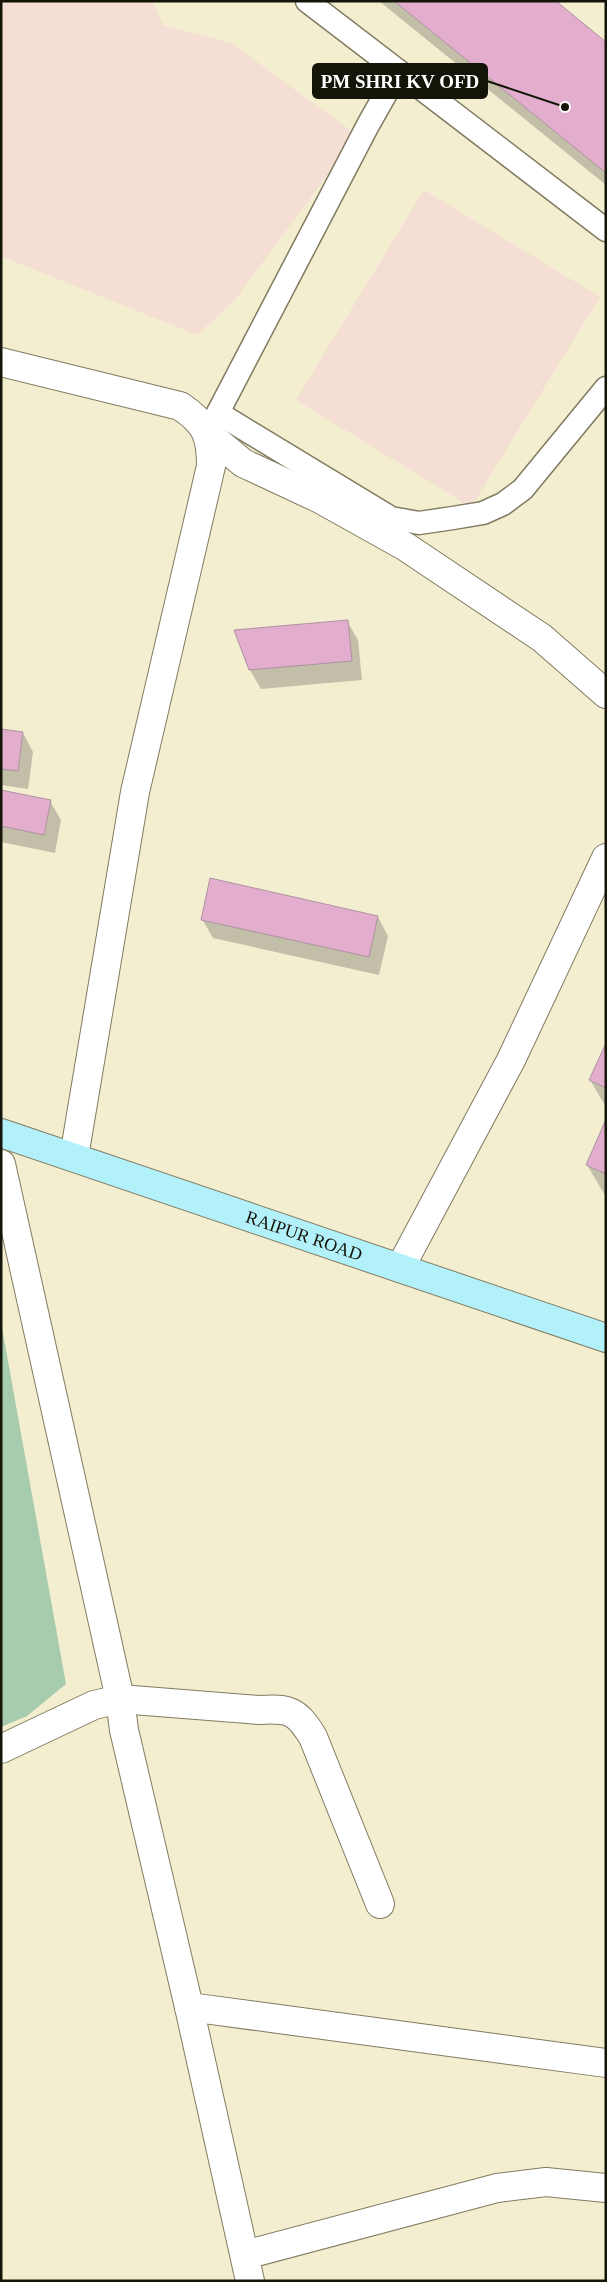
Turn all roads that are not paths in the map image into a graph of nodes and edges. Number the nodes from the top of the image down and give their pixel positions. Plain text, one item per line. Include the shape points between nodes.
1 (307, 1) edge
2 (398, 72) junction
3 (606, 230) edge
4 (1, 362) edge
5 (606, 388) edge
6 (213, 423) junction
7 (606, 694) edge
8 (606, 858) edge
9 (1, 1133) edge
10 (74, 1158) junction
11 (1, 1164) edge
12 (400, 1268) junction
13 (606, 1338) edge
14 (120, 1699) junction
15 (1, 1749) edge
16 (380, 1904) dead end
17 (189, 2007) junction
18 (606, 2062) edge
19 (606, 2188) edge
20 (247, 2268) edge

1 - 2 lane
2 - 3 lane
2 - 6 lane
4 - 6 street via 180,406
5 - 6 lane via 523,489 503,504 483,513 419,522 391,518
6 - 7 street via 243,463 320,499 406,547 542,638
6 - 10 street via 211,466 135,792
8 - 12 street via 511,1060
9 - 10 main road, RAIPUR ROAD
10 - 12 main road, RAIPUR ROAD
11 - 14 street
12 - 13 main road, RAIPUR ROAD
14 - 15 street via 94,1704
14 - 16 street via 259,1710 278,1708 297,1715 313,1737
14 - 17 street via 124,1730
17 - 18 street
17 - 20 street
19 - 20 street via 546,2182 498,2188

